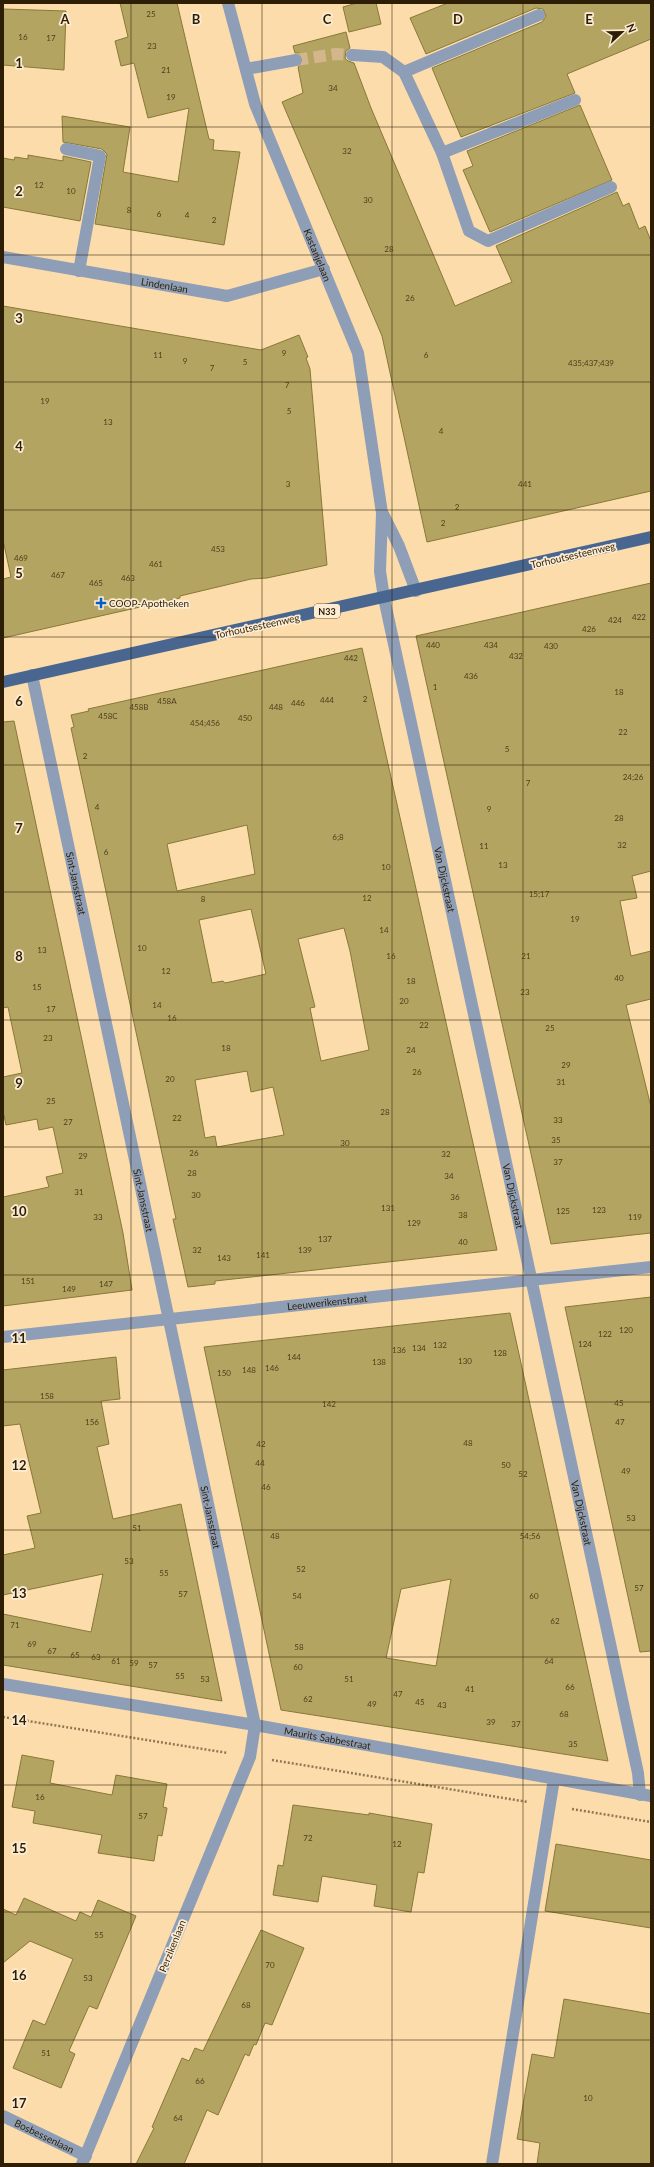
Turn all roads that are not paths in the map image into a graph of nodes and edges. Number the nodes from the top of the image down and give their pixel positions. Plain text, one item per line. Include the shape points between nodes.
1 (228, 3) edge
2 (539, 15) dead end
3 (352, 55) tunnel mouth
4 (296, 60) tunnel mouth
5 (246, 69) junction
6 (404, 72) junction
7 (575, 100) dead end
8 (66, 149) dead end
9 (442, 153) junction
10 (611, 187) dead end
11 (3, 257) edge
12 (324, 269) junction
13 (79, 271) junction
14 (382, 513) junction
15 (651, 537) edge
16 (416, 591) junction
17 (384, 598) junction
18 (32, 675) junction
19 (3, 682) edge
20 (651, 1267) edge
21 (531, 1281) junction
22 (170, 1319) junction
23 (3, 1337) edge
24 (3, 1684) edge
25 (255, 1725) junction
26 (554, 1779) junction
27 (645, 1796) edge
28 (3, 2116) edge
29 (84, 2160) edge
30 (492, 2164) edge

1 - 5 street, Kastanjelaan
2 - 6 street
3 - 6 street via 383,57
4 - 5 street
5 - 12 street, Kastanjelaan via 255,104
6 - 9 street
7 - 9 street
8 - 13 street via 100,156
9 - 10 street via 469,231 488,241
11 - 13 street, Lindenlaan
12 - 13 street, Lindenlaan via 228,296
12 - 14 street, Kastanjelaan via 358,353
14 - 16 street, Kastanjelaan via 400,546
14 - 17 street, Kastanjelaan via 380,571
15 - 16 main road, Torhoutsesteenweg / N33
16 - 17 main road, Torhoutsesteenweg / N33
17 - 18 main road, Torhoutsesteenweg / N33
17 - 21 street, Van Dijckstraat
18 - 19 main road, Torhoutsesteenweg / N33
18 - 22 street, Sint-Jansstraat
20 - 21 street, Leeuwerikenstraat
21 - 22 street, Leeuwerikenstraat
21 - 27 street, Van Dijckstraat
22 - 23 street, Leeuwerikenstraat
22 - 25 street, Sint-Jansstraat
24 - 25 street, Maurits Sabbestraat
25 - 26 street, Maurits Sabbestraat
25 - 29 street, Perzikenlaan via 250,1757
26 - 27 street, Maurits Sabbestraat
26 - 30 street
28 - 29 street, Bosbessenlaan

